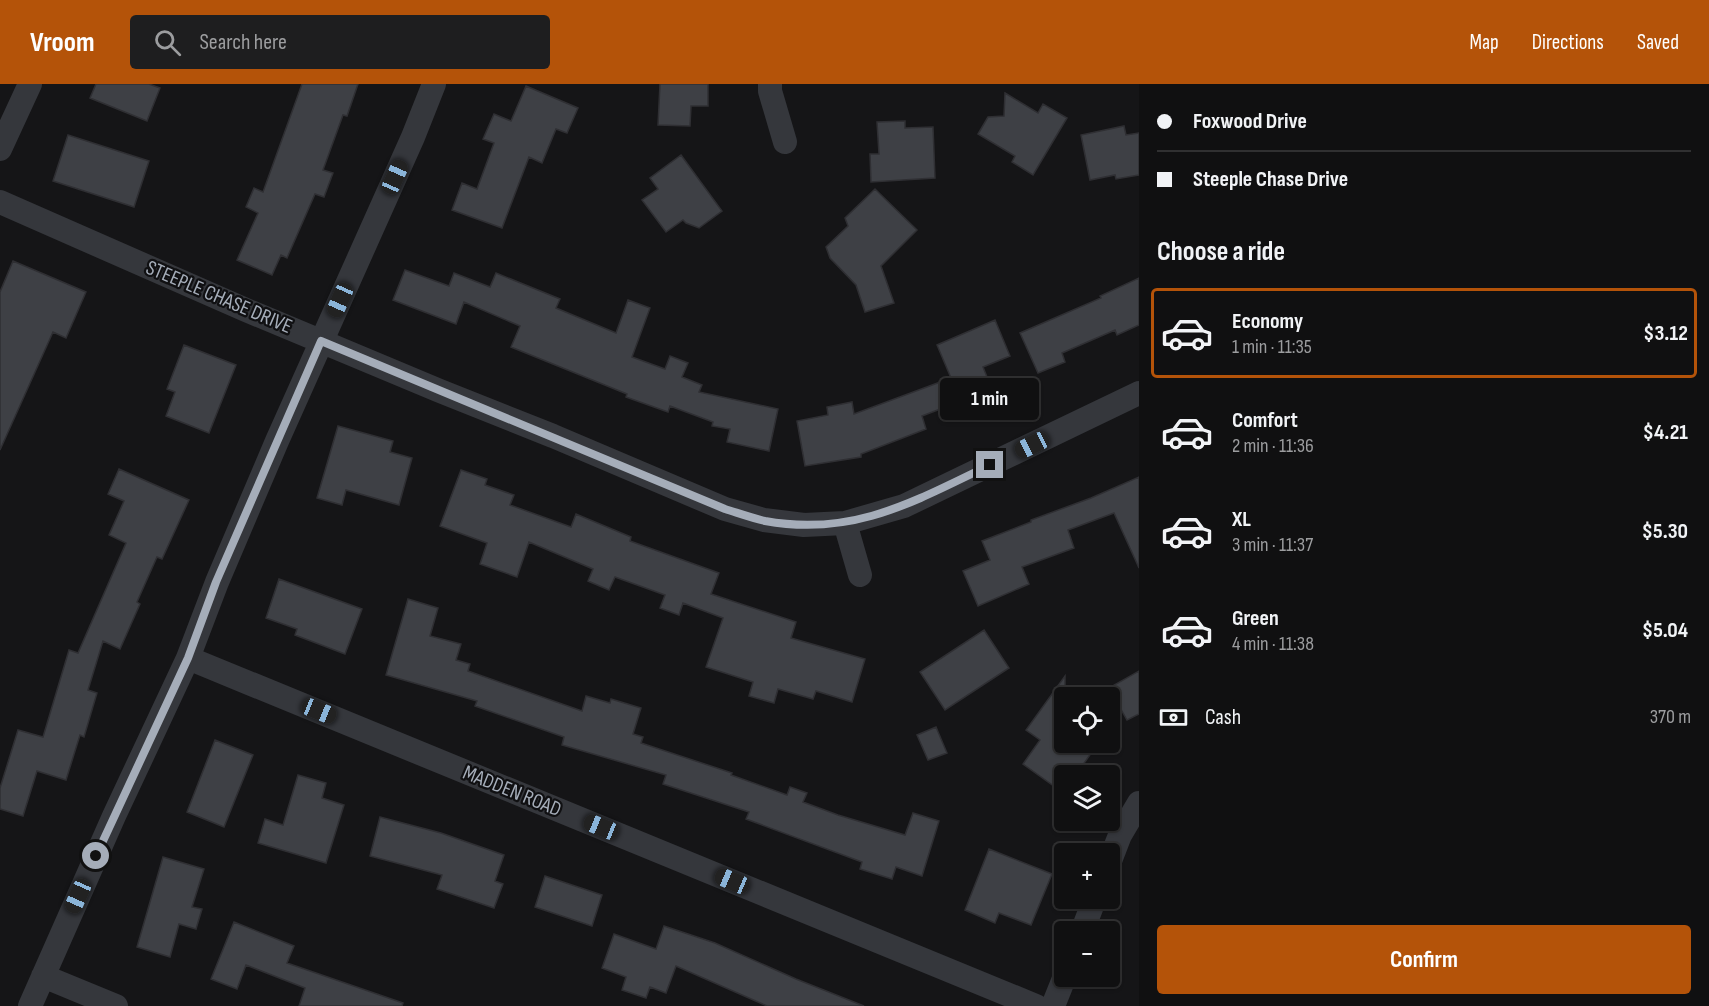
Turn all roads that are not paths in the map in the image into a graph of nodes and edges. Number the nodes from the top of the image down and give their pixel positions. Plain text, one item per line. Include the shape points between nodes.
1 (30, 84) edge
2 (434, 84) edge
3 (770, 84) edge
4 (785, 142) dead end
5 (0, 149) edge
6 (0, 202) edge
7 (321, 341) junction
8 (1139, 393) edge
9 (845, 523) junction
10 (860, 575) dead end
11 (188, 658) junction
12 (1139, 802) edge
13 (1117, 843) edge
14 (43, 976) junction
15 (1061, 987) edge
16 (30, 1006) edge
17 (116, 1006) edge
18 (1036, 1006) edge
19 (1053, 1006) edge

1 - 5 street
2 - 7 street
3 - 4 street
6 - 7 street, STEEPLE CHASE DRIVE
7 - 9 street, STEEPLE CHASE DRIVE via 725,509 764,520 804,525
7 - 11 street via 216,582
8 - 9 street, STEEPLE CHASE DRIVE via 904,506
9 - 10 street
11 - 14 street
11 - 18 street, MADDEN ROAD
12 - 13 street
14 - 16 street
14 - 17 street
15 - 19 street

